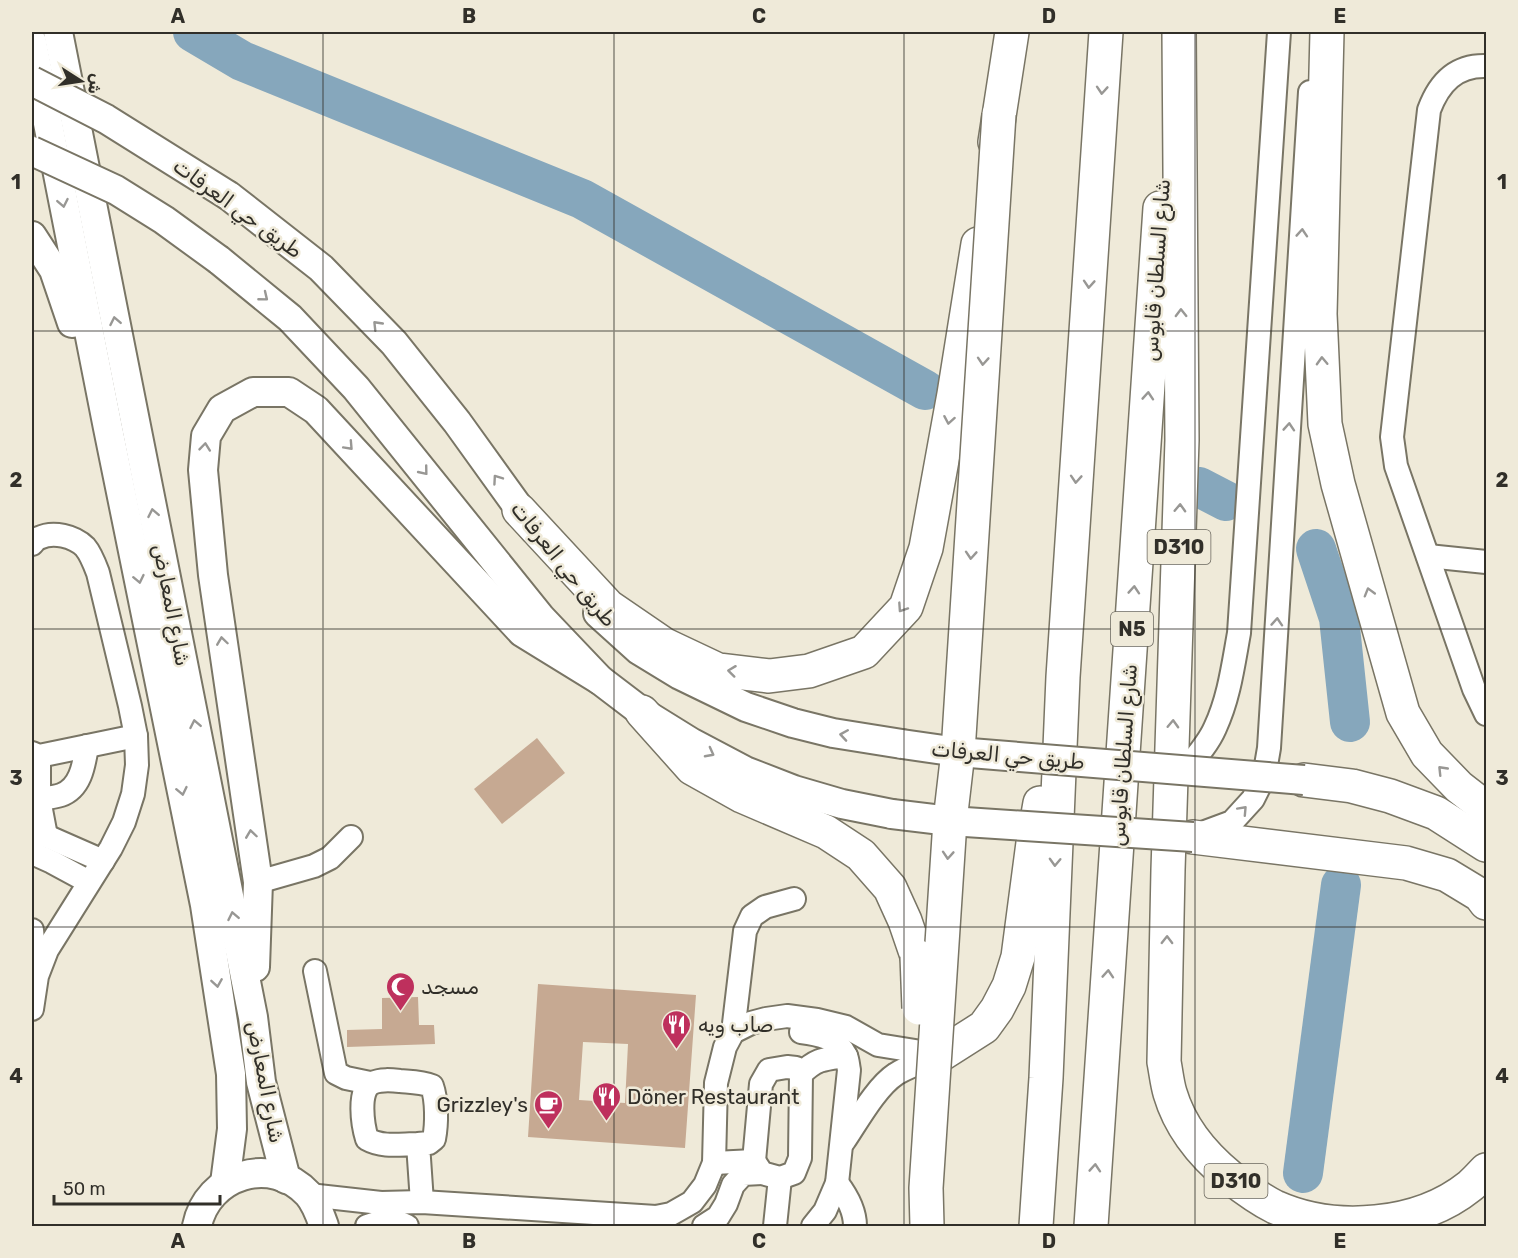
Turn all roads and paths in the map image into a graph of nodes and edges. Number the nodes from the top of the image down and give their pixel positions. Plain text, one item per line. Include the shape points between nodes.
1 (57, 32) edge
2 (1012, 32) edge
3 (1106, 32) edge
4 (1172, 32) edge
5 (1179, 32) edge
6 (1279, 32) edge
7 (1313, 32) edge
8 (1327, 32) edge
9 (32, 42) edge
10 (1486, 66) edge
11 (32, 81) edge
12 (999, 114) junction
13 (32, 151) edge
14 (32, 236) edge
15 (108, 428) junction
16 (519, 510) junction
17 (34, 538) edge
18 (1428, 556) junction
19 (1486, 562) edge
20 (1063, 677) junction
21 (600, 680) junction
22 (642, 712) junction
23 (1486, 712) edge
24 (136, 736) junction
25 (87, 746) junction
26 (958, 752) junction
27 (35, 754) edge
28 (1185, 770) junction
29 (1264, 777) junction
30 (1304, 780) joint
31 (35, 799) edge
32 (1486, 808) edge
33 (950, 821) junction
34 (351, 837) dead end
35 (1192, 837) junction
36 (36, 841) edge
37 (1486, 844) edge
38 (103, 861) junction
39 (89, 882) junction
40 (258, 882) junction
41 (794, 899) dead end
42 (1483, 899) edge
43 (32, 930) edge
44 (315, 971) dead end
45 (37, 976) junction
46 (32, 1009) edge
47 (254, 1017) junction
48 (742, 1028) junction
49 (940, 1055) junction
50 (846, 1056) junction
51 (801, 1074) junction
52 (370, 1083) junction
53 (418, 1144) junction
54 (842, 1146) junction
55 (714, 1163) junction
56 (765, 1170) junction
57 (1486, 1170) edge
58 (225, 1183) junction
59 (837, 1183) junction
60 (297, 1187) junction
61 (926, 1188) junction
62 (422, 1202) junction
63 (647, 1221) edge
64 (196, 1226) edge
65 (324, 1227) edge
66 (367, 1227) edge
67 (407, 1227) edge
68 (704, 1227) edge
69 (775, 1227) edge
70 (813, 1227) edge
71 (855, 1227) edge
72 (927, 1227) edge
73 (1036, 1227) edge
74 (1091, 1227) edge

47 -> 1 main road, شارع المعارض
2 - 12 highway
3 -> 20 highway
74 -> 4 highway, شارع السلطان قابوس / N5
57 -> 5 highway, D310 via 1469,1187 1441,1204 1401,1219 1370,1224 1306,1218 1248,1192 1221,1170 1185,1127 1170,1092 1164,1062 1182,440
6 - 28 street via 1239,633 1230,688 1215,730
29 -> 7 street via 1269,748
32 -> 8 highway via 1427,754 1403,713 1324,424 1320,314
9 -> 15 main road, شارع المعارض
10 - 18 street via 1464,69 1452,76 1442,85 1429,110 1392,437 1396,465
16 -> 11 main road, طريق حي العرفات, bridge via 457,422 394,343 321,268 229,196 106,119
12 -> 16 highway via 926,548 906,607 864,652 809,671 769,676 718,670 665,645 608,606
12 -> 26 highway, bridge
13 -> 21 main road, bridge via 116,190 164,220 290,318 356,388 541,618
14 - 15 main road via 54,270
15 -> 58 main road, شارع المعارض via 205,905 231,1074 232,1129
26 -> 16 main road, طريق حي العرفات, bridge via 793,723 746,706 670,669 639,650 599,615
17 - 24 street via 52,535 75,540 93,560
18 - 19 street
18 - 23 street via 1474,689
20 - 49 highway via 1010,987 984,1027
20 -> 73 highway
21 - 22 main road
40 -> 21 main road via 213,575 203,470 206,436 222,409 254,392 289,392 316,410 522,632
22 -> 33 main road, bridge via 745,771 803,793 892,814
22 - 61 highway, bridge via 692,768 742,796 826,832 861,855 890,888 918,956
24 - 25 street
24 - 38 street via 133,794 124,822
25 - 27 street
25 - 31 street via 82,773 73,788 62,795
26 - 28 main road, طريق حي العرفات, bridge
26 - 33 highway, bridge
27 - 31 street
28 - 29 main road, طريق حي العرفات, bridge
29 - 30 main road, طريق حي العرفات, bridge
35 -> 29 street via 1232,822 1253,799
30 - 37 highway via 1390,796 1436,813
31 - 36 street
33 - 35 main road, bridge
33 -> 61 highway, bridge
34 - 40 street via 330,858 314,866
35 - 42 highway via 1406,863 1447,875
36 - 38 street
36 - 39 street via 52,862
38 - 39 street
39 - 45 street via 47,950
40 - 47 main road
41 - 48 street via 765,907 752,916 745,931
43 - 45 street
44 - 52 street via 336,1073
45 - 46 street
47 - 60 main road, شارع المعارض via 261,1082
48 - 49 street via 787,1016 817,1020 846,1027 878,1045
48 - 50 street via 823,1035 839,1045
48 - 55 street via 725,1047 716,1083
49 - 54 street via 893,1076 860,1116
50 - 51 street via 811,1064
50 - 54 street via 849,1070
51 - 56 street via 800,1158 794,1173
51 - 56 street via 787,1066 769,1070 761,1084
52 - 53 street via 364,1090 367,1139 384,1145
52 - 53 street via 382,1080 432,1086 436,1131 429,1143
53 - 62 street
54 - 59 street
55 - 56 street
55 - 63 street via 692,1202
56 - 68 street via 743,1174 733,1185 718,1217
56 - 69 street
58 - 60 main road via 255,1173 271,1174
58 - 64 main road via 203,1208
59 - 70 street
59 - 71 street via 848,1197
60 - 62 street via 381,1203
60 - 65 main road, شارع المعارض via 318,1210
61 - 72 highway, bridge
62 - 63 street
66 - 67 street via 380,1221

